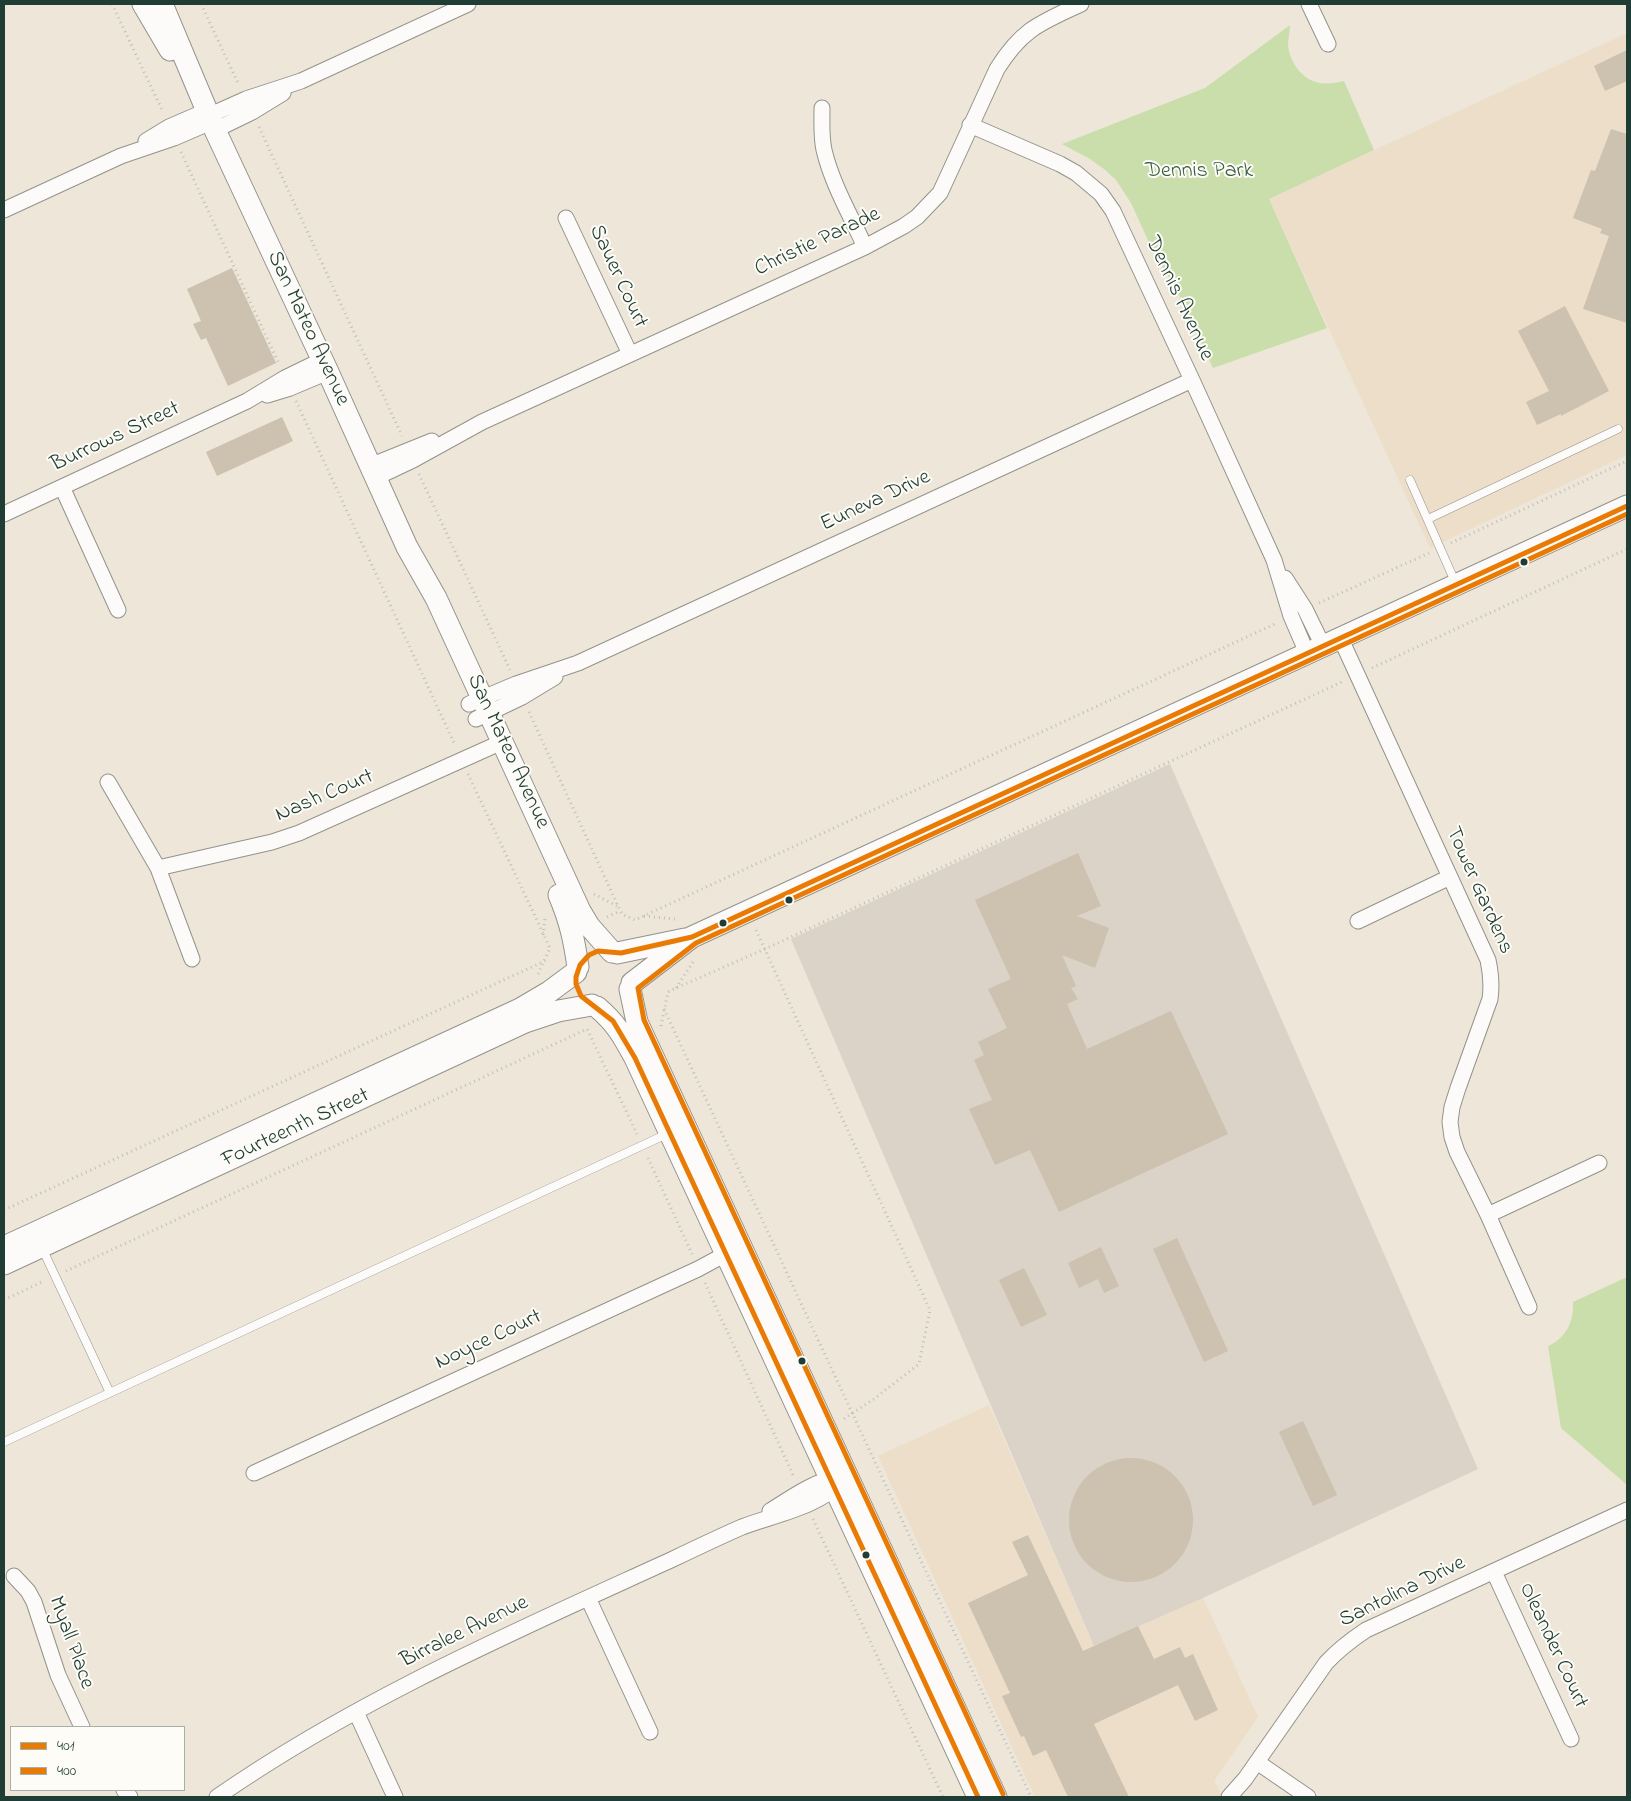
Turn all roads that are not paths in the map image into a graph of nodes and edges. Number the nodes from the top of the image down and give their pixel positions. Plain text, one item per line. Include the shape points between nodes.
1 (143, 4) edge
2 (162, 4) edge
3 (468, 4) edge
4 (1081, 4) edge
5 (1309, 4) edge
6 (1328, 44) dead end
7 (822, 108) dead end
8 (210, 120) junction
9 (970, 125) junction
10 (4, 210) edge
11 (566, 218) dead end
12 (865, 247) junction
13 (630, 354) junction
14 (325, 366) junction
15 (1192, 380) junction
16 (1618, 429) dead end
17 (373, 472) junction
18 (1410, 480) dead end
19 (62, 487) junction
20 (1627, 506) edge
21 (4, 514) edge
22 (1428, 519) junction
23 (1274, 560) junction
24 (1456, 585) junction
25 (118, 610) dead end
26 (1323, 645) junction
27 (479, 709) junction
28 (496, 744) junction
29 (108, 782) dead end
30 (158, 868) junction
31 (1450, 877) junction
32 (1358, 921) dead end
33 (692, 937) junction
34 (615, 953) junction
35 (192, 958) dead end
36 (577, 969) junction
37 (631, 986) junction
38 (594, 1006) junction
39 (678, 1129) junction
40 (1599, 1163) dead end
41 (1488, 1215) junction
42 (38, 1240) junction
43 (4, 1247) edge
44 (734, 1250) junction
45 (4, 1264) edge
46 (1529, 1308) dead end
47 (110, 1393) junction
48 (4, 1442) edge
49 (254, 1473) dead end
50 (837, 1481) junction
51 (1627, 1510) edge
52 (1494, 1572) junction
53 (14, 1576) dead end
54 (588, 1598) junction
55 (356, 1712) junction
56 (82, 1726) edge
57 (650, 1732) dead end
58 (1572, 1739) dead end
59 (1257, 1762) junction
60 (217, 1797) edge
61 (395, 1797) edge
62 (978, 1797) edge
63 (996, 1797) edge
64 (1229, 1797) edge
65 (1308, 1797) edge

1 - 8 street, San Mateo Avenue
2 - 8 street, San Mateo Avenue
3 - 8 street via 301,81 252,112
4 - 9 street, Christie Parade via 1034,26 1008,50
5 - 6 street
7 - 12 street via 823,141 829,167
8 - 10 street via 172,132
8 - 14 street, San Mateo Avenue
9 - 12 street, Christie Parade via 940,193 928,207 917,218
9 - 15 street, Dennis Avenue via 1060,164 1102,194
11 - 13 street, Sauer Court
12 - 13 street, Christie Parade
13 - 17 street, Christie Parade via 482,422 413,460
14 - 17 street, San Mateo Avenue
14 - 19 street, Burrows Street
15 - 23 street, Dennis Avenue
15 - 27 street, Euneva Drive via 578,663 516,684
16 - 22 lane
17 - 27 street, San Mateo Avenue via 407,547 418,592
18 - 22 lane
19 - 21 street, Burrows Street
19 - 25 street
20 - 24 street
22 - 24 lane
23 - 26 street, Dennis Avenue
23 - 26 street, Dennis Avenue via 1291,616
24 - 26 street
26 - 31 street, Tower Gardens via 1357,675
26 - 33 street
27 - 28 street, San Mateo Avenue
28 - 30 street, Nash Court via 299,833
28 - 34 street, San Mateo Avenue via 580,911 589,926
28 - 36 street, San Mateo Avenue via 568,915
29 - 30 street
30 - 35 street
31 - 32 street
31 - 41 street, Tower Gardens via 1491,972 1490,999 1458,1088 1450,1122 1457,1152
33 - 34 street
33 - 37 street
34 - 36 street via 596,951
34 - 37 street via 629,966
36 - 38 street via 580,995
36 - 42 street, Fourteenth Street via 549,992 520,1009
37 - 38 street via 626,996 613,1006
37 - 39 street via 638,1022
38 - 39 street via 620,1030
38 - 42 street, Fourteenth Street via 558,1011 525,1022
39 - 44 street
39 - 47 lane
40 - 41 street
41 - 46 street, Tower Gardens
42 - 43 street, Fourteenth Street
42 - 45 street, Fourteenth Street
42 - 47 lane
44 - 49 street, Noyce Court
44 - 50 street
44 - 50 street via 826,1429
47 - 48 lane
50 - 54 street, Birralee Avenue
50 - 62 street
50 - 63 street
51 - 52 street, Santolina Drive
52 - 58 street, Oleander Court
52 - 59 street, Santolina Drive via 1366,1630 1338,1650
53 - 56 street, Myall Place via 34,1602 58,1675
54 - 55 street, Birralee Avenue via 456,1660
54 - 57 street
55 - 60 street, Birralee Avenue
55 - 61 street
59 - 64 street, Santolina Drive
59 - 65 street

